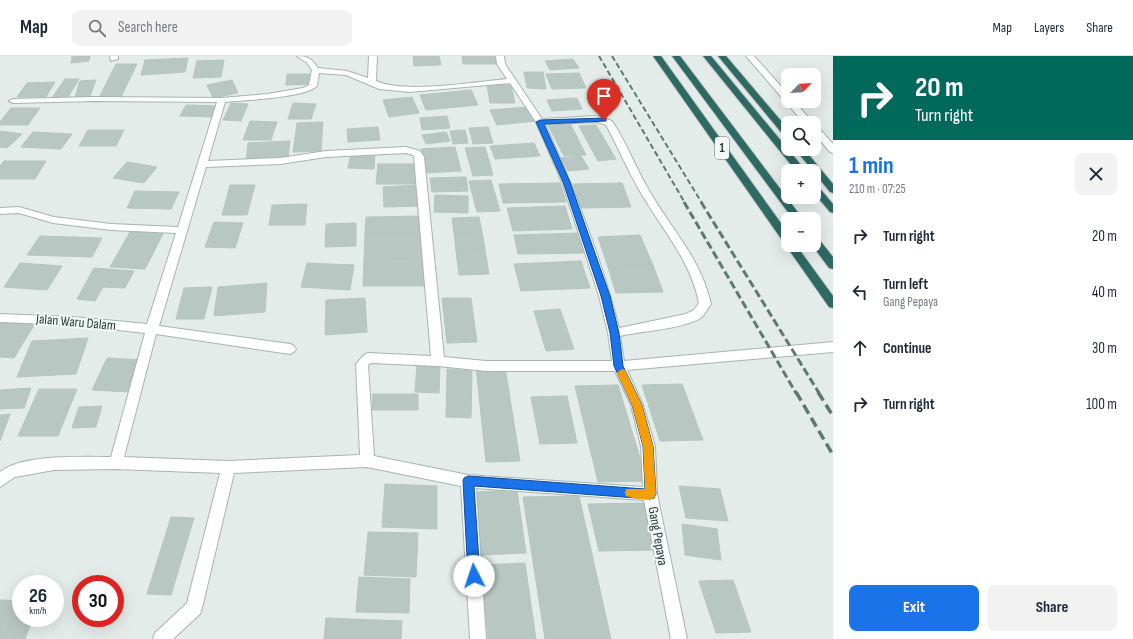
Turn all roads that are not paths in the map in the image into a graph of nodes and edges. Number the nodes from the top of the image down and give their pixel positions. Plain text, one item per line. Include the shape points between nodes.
1 (301, 56) edge
2 (373, 56) edge
3 (500, 56) edge
4 (657, 56) edge
5 (676, 56) edge
6 (707, 56) edge
7 (722, 56) edge
8 (750, 56) edge
9 (316, 70) junction
10 (511, 81) junction
11 (372, 82) junction
12 (781, 91) edge
13 (222, 100) junction
14 (13, 101) dead end
15 (796, 108) edge
16 (803, 116) edge
17 (540, 122) junction
18 (781, 127) edge
19 (821, 136) edge
20 (833, 150) edge
21 (805, 156) edge
22 (204, 164) junction
23 (795, 164) edge
24 (833, 190) edge
25 (821, 195) edge
26 (833, 210) edge
27 (0, 211) edge
28 (793, 212) edge
29 (181, 230) junction
30 (781, 231) edge
31 (821, 249) edge
32 (796, 252) edge
33 (833, 265) edge
34 (833, 304) edge
35 (0, 318) edge
36 (152, 328) junction
37 (614, 333) junction
38 (833, 347) edge
39 (290, 349) dead end
40 (438, 362) junction
41 (619, 366) junction
42 (367, 461) junction
43 (116, 463) junction
44 (228, 467) junction
45 (0, 481) edge
46 (468, 481) junction
47 (650, 494) junction
48 (161, 639) edge
49 (478, 639) edge
50 (679, 639) edge

1 - 9 street via 310,61
2 - 11 street
3 - 10 street, Gang Pepaya via 501,64
4 - 30 highway, 1
5 - 28 highway, 1
6 - 23 highway
7 - 18 highway
8 - 12 street
9 - 11 street via 347,73
9 - 13 street via 311,88 267,96
10 - 11 street via 409,90 393,90
10 - 17 street, Gang Pepaya via 525,97
13 - 14 street
13 - 22 street
15 - 16 street
17 - 37 street, Gang Pepaya via 567,182 605,296
17 - 37 street via 597,119 608,124 651,202 690,258 702,290 704,304 698,313 686,319
19 - 20 street
21 - 24 highway
22 - 29 street via 199,172
22 - 40 street via 280,161 355,152 406,150 417,153
25 - 26 highway
27 - 29 street via 19,210 53,220 111,227
29 - 36 street
31 - 33 highway
32 - 34 highway
35 - 36 street, Jalan Waru Dalam
36 - 39 street, Jalan Waru Dalam
36 - 43 street
37 - 41 street, Gang Pepaya
38 - 41 street
40 - 41 street via 486,366
40 - 42 street via 374,357 364,360 362,364
41 - 47 street, Gang Pepaya via 637,405 648,446
42 - 44 street
42 - 46 street
43 - 44 street
43 - 45 street via 30,467 12,472
44 - 48 street via 194,608
46 - 47 street
46 - 49 street
47 - 50 street, Gang Pepaya

